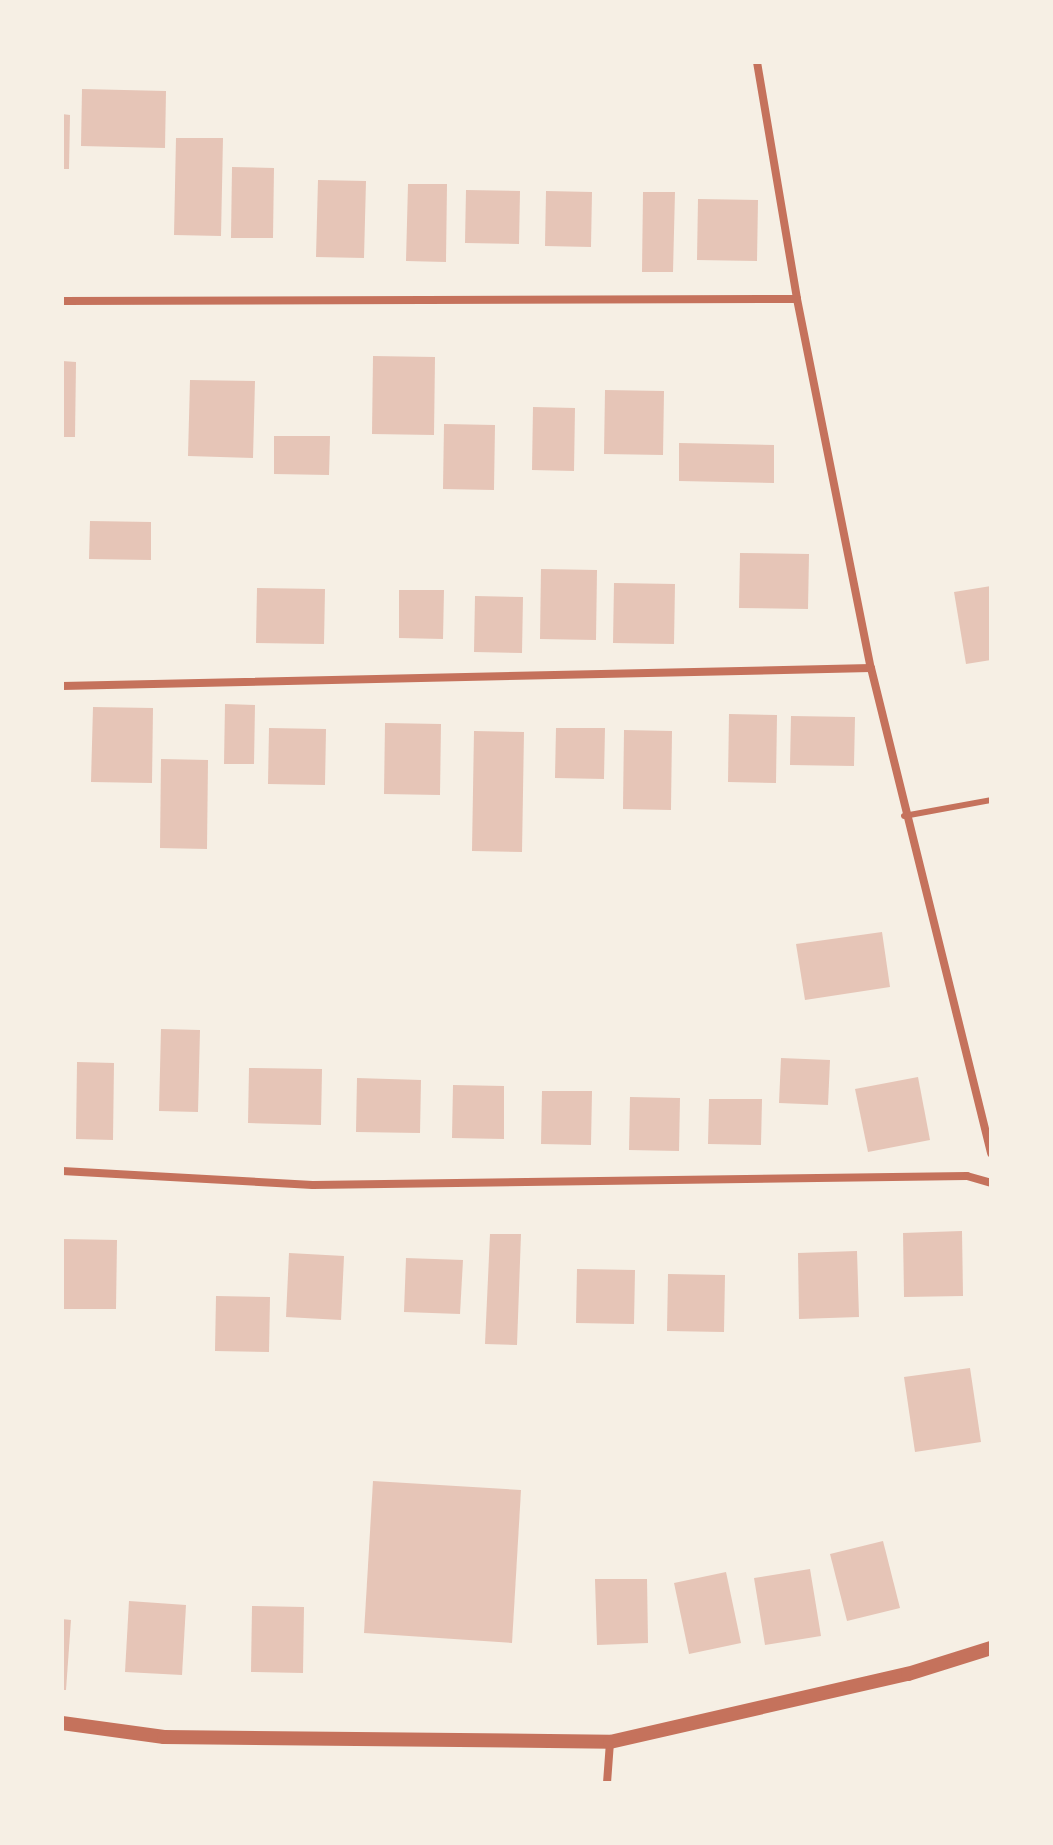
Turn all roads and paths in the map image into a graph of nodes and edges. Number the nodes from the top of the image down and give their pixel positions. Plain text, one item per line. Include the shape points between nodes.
1 (757, 62) edge
2 (797, 299) junction
3 (62, 301) edge
4 (871, 668) junction
5 (62, 686) edge
6 (991, 800) edge
7 (904, 816) junction
8 (991, 1153) edge
9 (62, 1171) edge
10 (991, 1183) edge
11 (991, 1648) edge
12 (62, 1723) edge
13 (610, 1742) junction
14 (607, 1783) edge

1 - 2 street
2 - 3 street
2 - 4 street
4 - 5 street
4 - 7 street
6 - 7 lane
7 - 8 street
9 - 10 street via 313,1185 967,1176
11 - 13 street via 908,1674
12 - 13 street via 164,1737
13 - 14 street

